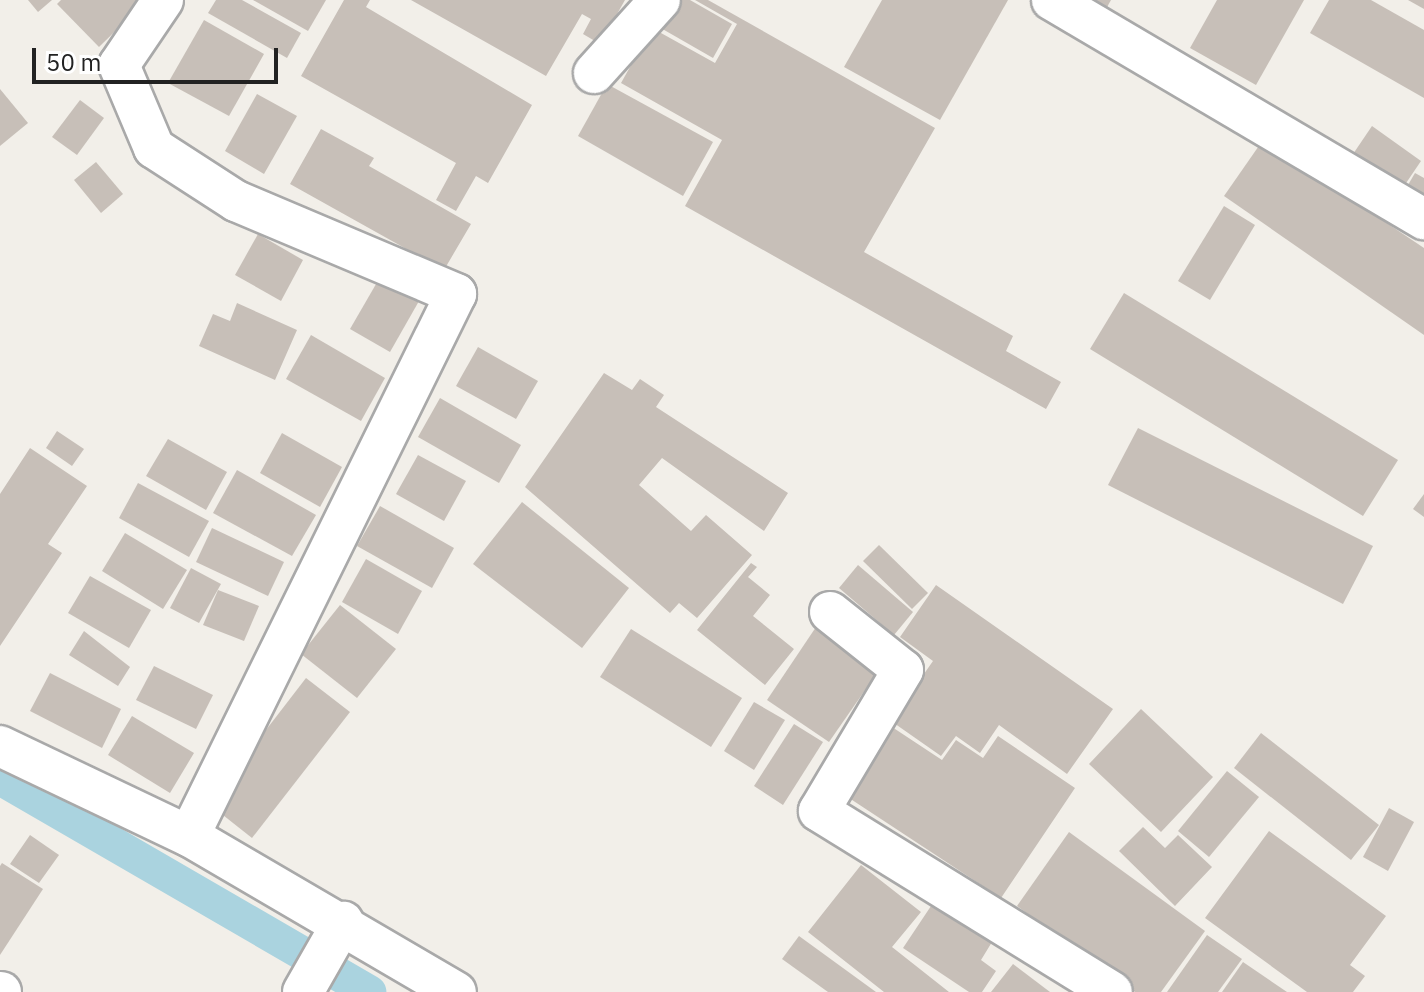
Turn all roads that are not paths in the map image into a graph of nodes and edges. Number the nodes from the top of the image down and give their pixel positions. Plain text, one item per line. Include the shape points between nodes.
1 (163, 0) edge
2 (660, 0) edge
3 (1052, 0) edge
4 (594, 73) dead end
5 (1424, 219) edge
6 (830, 612) dead end
7 (0, 746) edge
8 (189, 836) junction
9 (342, 923) junction
10 (303, 992) edge
11 (456, 992) edge
12 (1112, 992) edge

1 - 8 street via 119,65 154,148 236,201 456,294
2 - 4 street
3 - 5 street
6 - 12 street via 903,670 819,811
7 - 8 street
8 - 9 street
9 - 10 street
9 - 11 street

